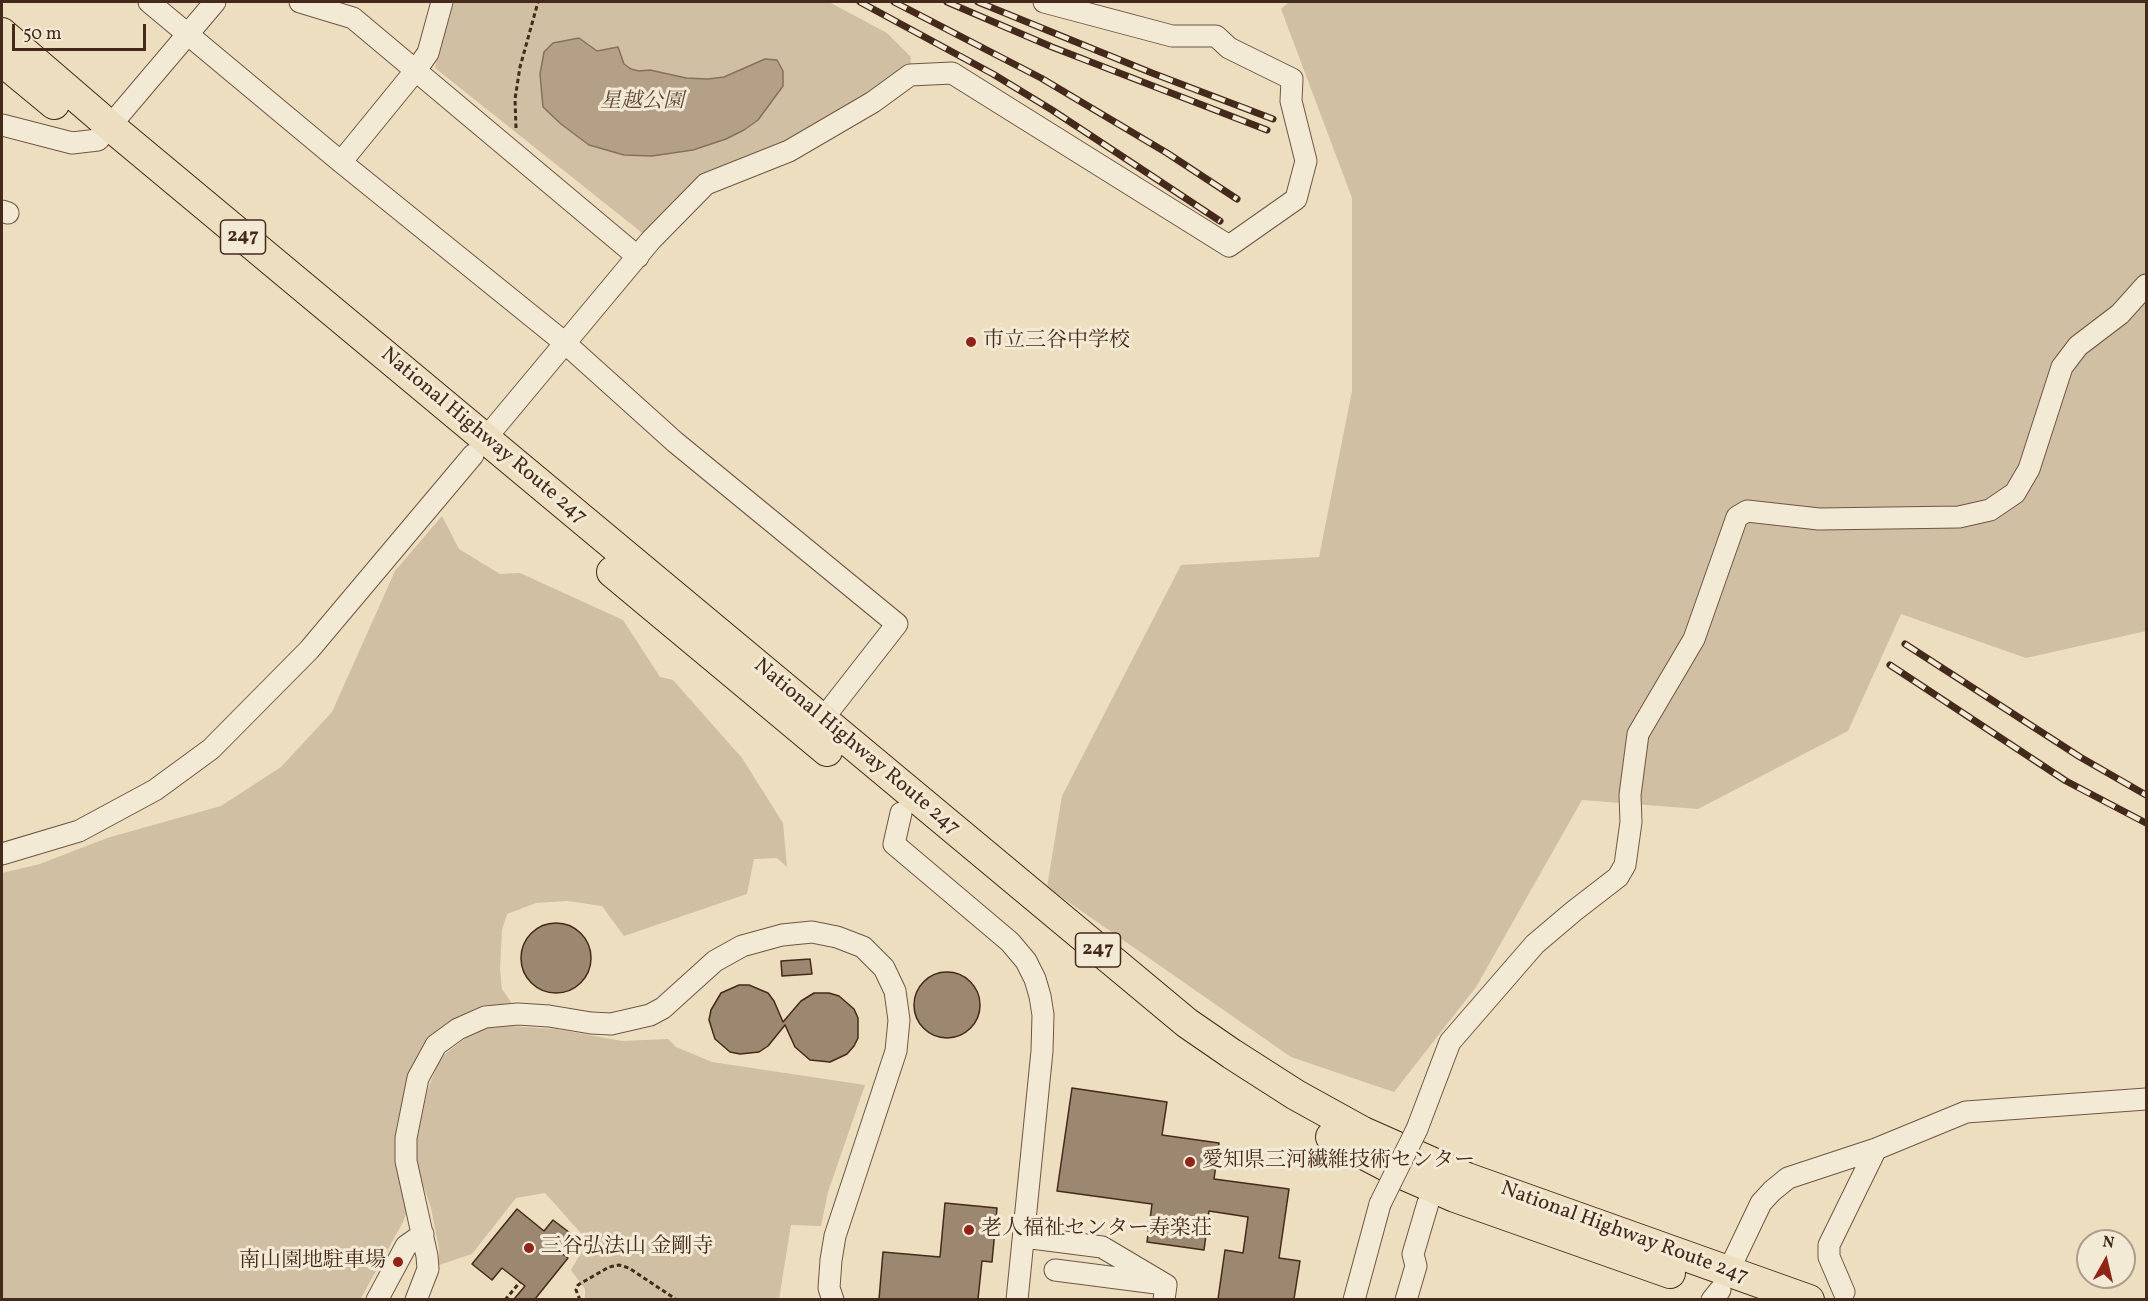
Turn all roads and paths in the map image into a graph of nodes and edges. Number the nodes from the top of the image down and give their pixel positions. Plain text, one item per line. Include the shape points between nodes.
1 (149, 2) edge
2 (215, 2) edge
3 (300, 2) edge
4 (442, 2) edge
5 (538, 2) edge
6 (1044, 2) edge
7 (2, 33) edge
8 (188, 33) junction
9 (2, 62) edge
10 (416, 70) junction
11 (2, 125) edge
12 (104, 133) junction
13 (516, 154) junction
14 (340, 162) junction
15 (638, 257) junction
16 (2146, 285) edge
17 (565, 343) junction
18 (479, 447) junction
19 (822, 720) junction
20 (901, 813) junction
21 (2, 854) edge
22 (2146, 1099) edge
23 (1876, 1149) junction
24 (1428, 1203) dead end
25 (423, 1234) junction
26 (1024, 1237) junction
27 (1055, 1270) dead end
28 (520, 1282) dead end
29 (1726, 1290) edge
30 (1844, 1292) dead end
31 (1170, 1294) edge
32 (377, 1299) edge
33 (416, 1299) edge
34 (505, 1299) edge
35 (580, 1299) edge
36 (677, 1299) edge
37 (833, 1299) edge
38 (1017, 1299) edge
39 (1354, 1299) edge
40 (1406, 1299) edge
41 (1809, 1299) edge

1 - 8 street
2 - 8 street
3 - 10 street via 353,18
4 - 10 street via 428,52
5 - 13 path via 515,99
6 - 15 street via 1172,36 1216,36 1229,48 1292,79 1291,101 1306,161 1296,199 1229,246 952,73 910,75 789,152 706,184
7 - 12 highway, National Highway Route 247 / 247
8 - 12 street
8 - 14 street
9 - 12 highway, National Highway Route 247 / 247
10 - 13 street
10 - 14 street
11 - 12 street via 72,143
12 - 18 highway, National Highway Route 247 / 247
13 - 15 street
14 - 17 street
15 - 17 street
16 - 39 street, bridge via 2120,314 2078,346 2062,367 2030,469 2015,493 1990,510 1959,517 1819,519 1747,511 1737,517 1694,639 1638,734 1625,865 1618,877 1535,944 1450,1042 1417,1129 1380,1204
17 - 18 street
17 - 19 street via 675,442 897,624
18 - 19 highway, National Highway Route 247 / 247
18 - 20 highway, National Highway Route 247 / 247
18 - 21 street via 309,650 211,749 155,790 79,831
19 - 29 highway, National Highway Route 247 / 247 via 1187,1023 1296,1095 1363,1132
20 - 26 street via 894,844 1010,942 1035,979 1043,1015 1042,1051
20 - 29 highway, National Highway Route 247 / 247 via 1159,1026 1281,1109 1400,1173 1455,1197
22 - 23 street via 1966,1112
23 - 29 street via 1788,1178 1772,1191 1761,1203
23 - 30 street via 1829,1245 1829,1257
24 - 40 street via 1413,1254 1416,1266
25 - 32 street via 406,1246
25 - 33 street via 428,1269
25 - 37 street via 406,1161 406,1138 418,1078 436,1045 485,1017 518,1014 610,1024 650,1016 715,961 742,946 812,932 863,947 884,968 895,992 899,1020 896,1051 835,1236 829,1288
26 - 31 street via 1102,1248
26 - 38 street
27 - 31 street
28 - 34 path
29 - 41 highway, National Highway Route 247 / 247
35 - 36 path via 578,1285 614,1265 628,1268

